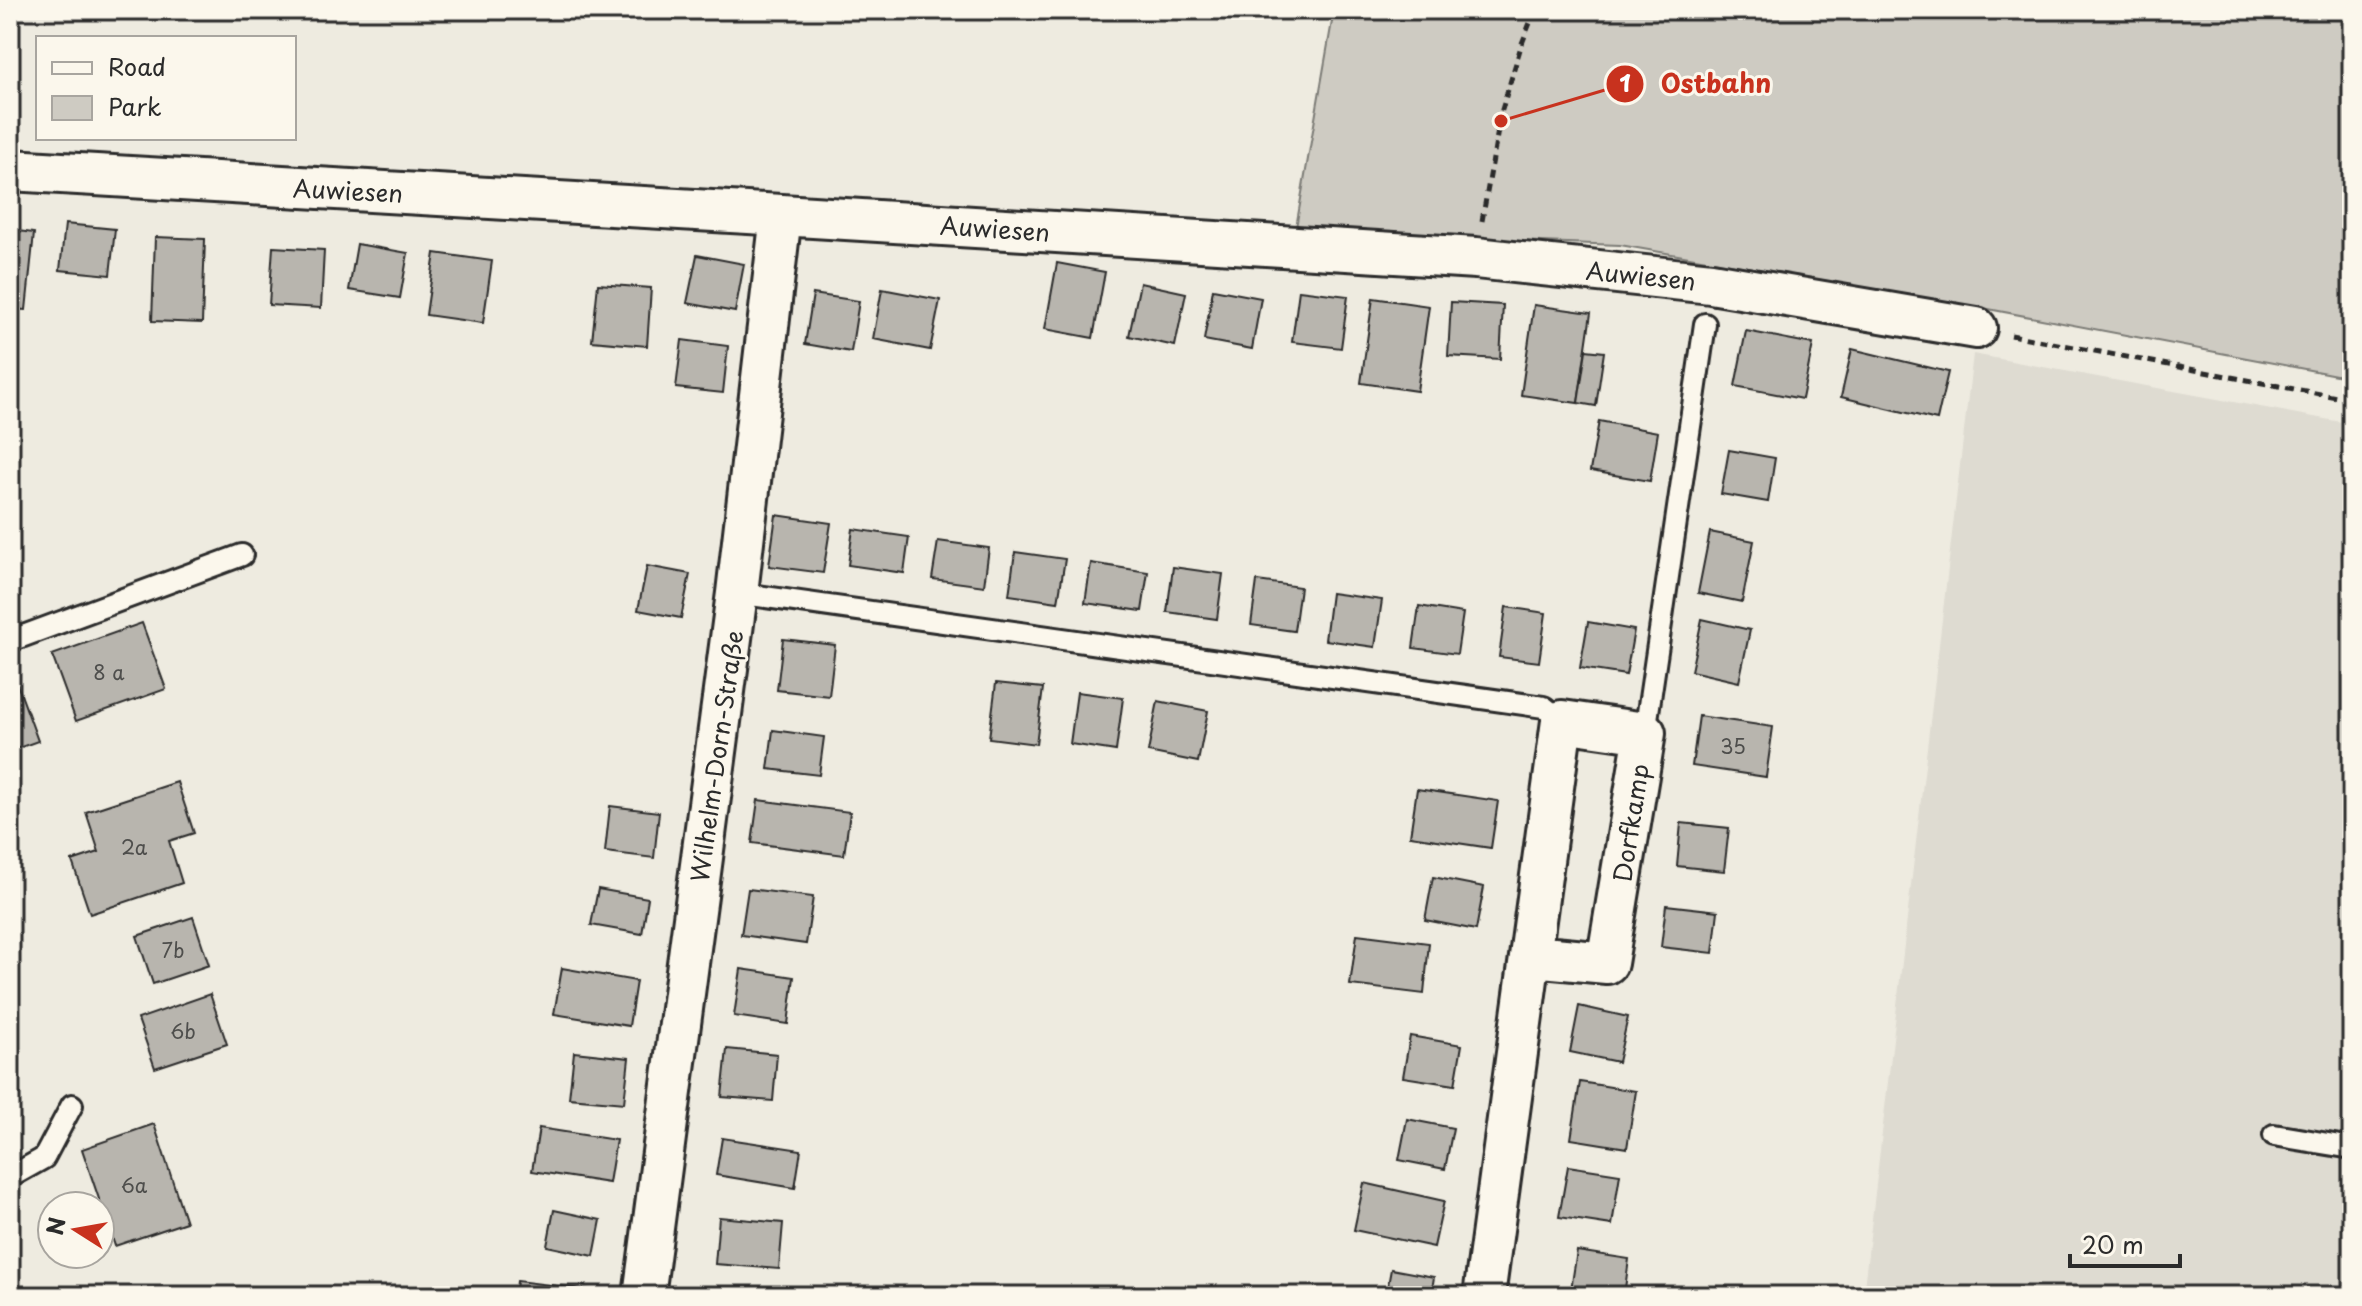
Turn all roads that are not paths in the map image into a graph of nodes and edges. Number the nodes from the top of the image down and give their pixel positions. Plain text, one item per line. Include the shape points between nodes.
1 (10, 170) edge
2 (781, 215) junction
3 (1705, 324) dead end
4 (1976, 328) road end
5 (242, 555) dead end
6 (737, 593) junction
7 (10, 641) edge
8 (1562, 721) junction
9 (1645, 733) junction
10 (1532, 956) junction
11 (72, 1105) dead end
12 (2274, 1135) dead end
13 (2352, 1148) edge
14 (10, 1177) edge
15 (644, 1296) edge
16 (1484, 1296) edge

1 - 2 street, Auwiesen
2 - 4 street, Auwiesen via 1476,258 1711,283
2 - 6 street, Wilhelm-Dorn-Straße
3 - 9 lane
5 - 7 lane
6 - 8 lane via 1544,707
6 - 15 street, Wilhelm-Dorn-Straße
8 - 9 street, Dorfkamp
8 - 10 street
9 - 10 street, Dorfkamp via 1607,963
10 - 16 street
11 - 14 lane via 44,1158
12 - 13 lane

